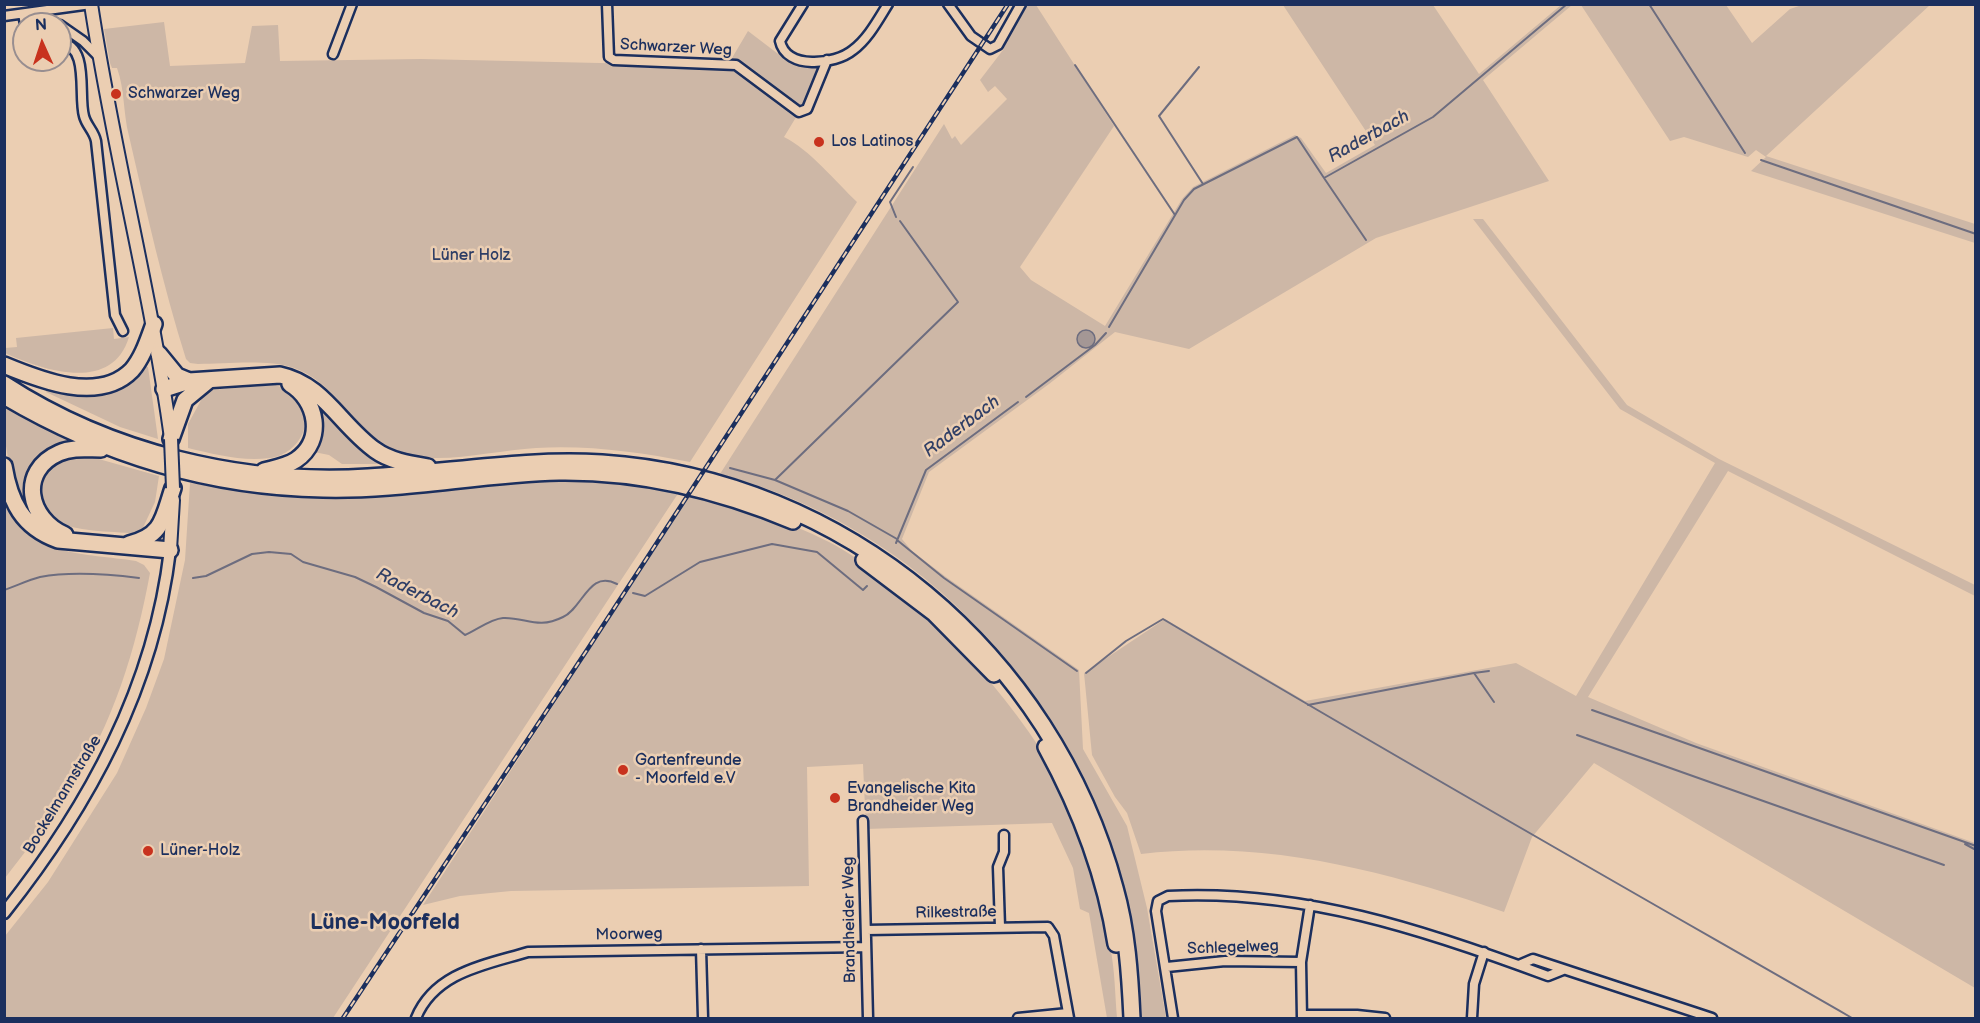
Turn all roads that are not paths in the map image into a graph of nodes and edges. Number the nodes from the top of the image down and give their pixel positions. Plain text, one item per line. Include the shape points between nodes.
1 (352, 4) edge
2 (607, 4) edge
3 (803, 4) edge
4 (888, 4) edge
5 (948, 4) edge
6 (1021, 4) edge
7 (91, 5) edge
8 (39, 12) edge
9 (72, 34) edge
10 (72, 47) edge
11 (333, 54) dead end
12 (99, 58) junction
13 (827, 60) junction
14 (154, 324) junction
15 (123, 331) dead end
16 (159, 354) junction
17 (4, 365) edge
18 (267, 375) junction
19 (212, 379) junction
20 (189, 381) junction
21 (4, 384) edge
22 (164, 389) junction
23 (4, 396) edge
24 (171, 439) junction
25 (112, 450) junction
26 (4, 466) edge
27 (461, 469) junction
28 (253, 474) junction
29 (173, 488) junction
30 (81, 542) junction
31 (120, 545) junction
32 (170, 550) junction
33 (863, 821) dead end
34 (1004, 835) dead end
35 (1310, 905) junction
36 (4, 913) edge
37 (1000, 927) junction
38 (866, 930) junction
39 (866, 947) junction
40 (701, 949) junction
41 (1484, 952) junction
42 (1301, 962) junction
43 (1167, 967) junction
44 (1068, 1016) edge
45 (1302, 1017) edge
46 (416, 1018) edge
47 (703, 1018) edge
48 (868, 1018) edge
49 (1018, 1018) edge
50 (1122, 1018) edge
51 (1132, 1018) edge
52 (1173, 1018) edge
53 (1385, 1018) edge
54 (1472, 1018) edge
55 (1712, 1018) edge

1 - 11 street
2 - 13 street, Schwarzer Weg via 607,54 614,60 736,64 801,112 807,109
3 - 13 street via 780,41 781,48 793,59
4 - 13 street via 858,46
5 - 6 street via 971,36 990,49 998,45
7 - 8 street
7 - 12 main road, Bockelmannstraße
9 - 12 street
10 - 15 street via 78,57 83,113 96,141 115,315
12 - 14 main road, Bockelmannstraße
14 - 16 main road, Bockelmannstraße
14 - 17 highway via 140,359 130,371 107,384 77,387 55,383
16 - 20 highway via 177,375
16 - 22 main road, Bockelmannstraße
18 - 19 highway
18 - 27 highway via 290,377 310,386 361,439 385,456 412,465
18 - 28 highway via 293,385 306,397 315,423 313,437 297,459
19 - 20 highway
19 - 24 highway via 185,400
20 - 22 highway
21 - 28 highway via 116,440 191,462
22 - 24 main road, Bockelmannstraße
23 - 25 highway
24 - 29 main road, Bockelmannstraße, bridge
25 - 30 highway via 75,448 60,452 50,458 35,479 33,498 39,516 53,530
25 - 50 highway via 190,473 290,488 365,489 559,472 628,476 744,502 843,547 906,590 949,626 1002,684 1046,747 1099,866 1116,943
26 - 30 highway via 12,500 30,526 58,540
27 - 28 highway via 344,478
27 - 51 highway via 600,463 658,470 728,486 831,528 926,592 1003,668 1044,724 1074,776 1116,891 1127,952
29 - 31 highway via 154,534 143,541
29 - 32 main road, Bockelmannstraße
30 - 31 highway
31 - 32 highway
32 - 36 main road, Bockelmannstraße via 158,621 116,740 75,814
33 - 38 street, Brandheider Weg
34 - 37 street via 1004,852 998,867
35 - 41 street via 1404,926
35 - 42 street
35 - 43 street via 1237,895 1168,896 1158,901 1156,911
37 - 38 street, Rilkestraße
37 - 44 street, Rilkestraße via 1048,927 1054,936
38 - 39 street, Brandheider Weg
39 - 40 street, Moorweg
39 - 48 street, Brandheider Weg
40 - 46 street, Moorweg via 528,952 484,964 442,984 426,999
40 - 47 street
41 - 54 street via 1474,984
41 - 55 street via 1548,976 1563,970
42 - 43 street, Schlegelweg via 1226,961
42 - 45 street
43 - 52 street
44 - 49 street
45 - 53 street

